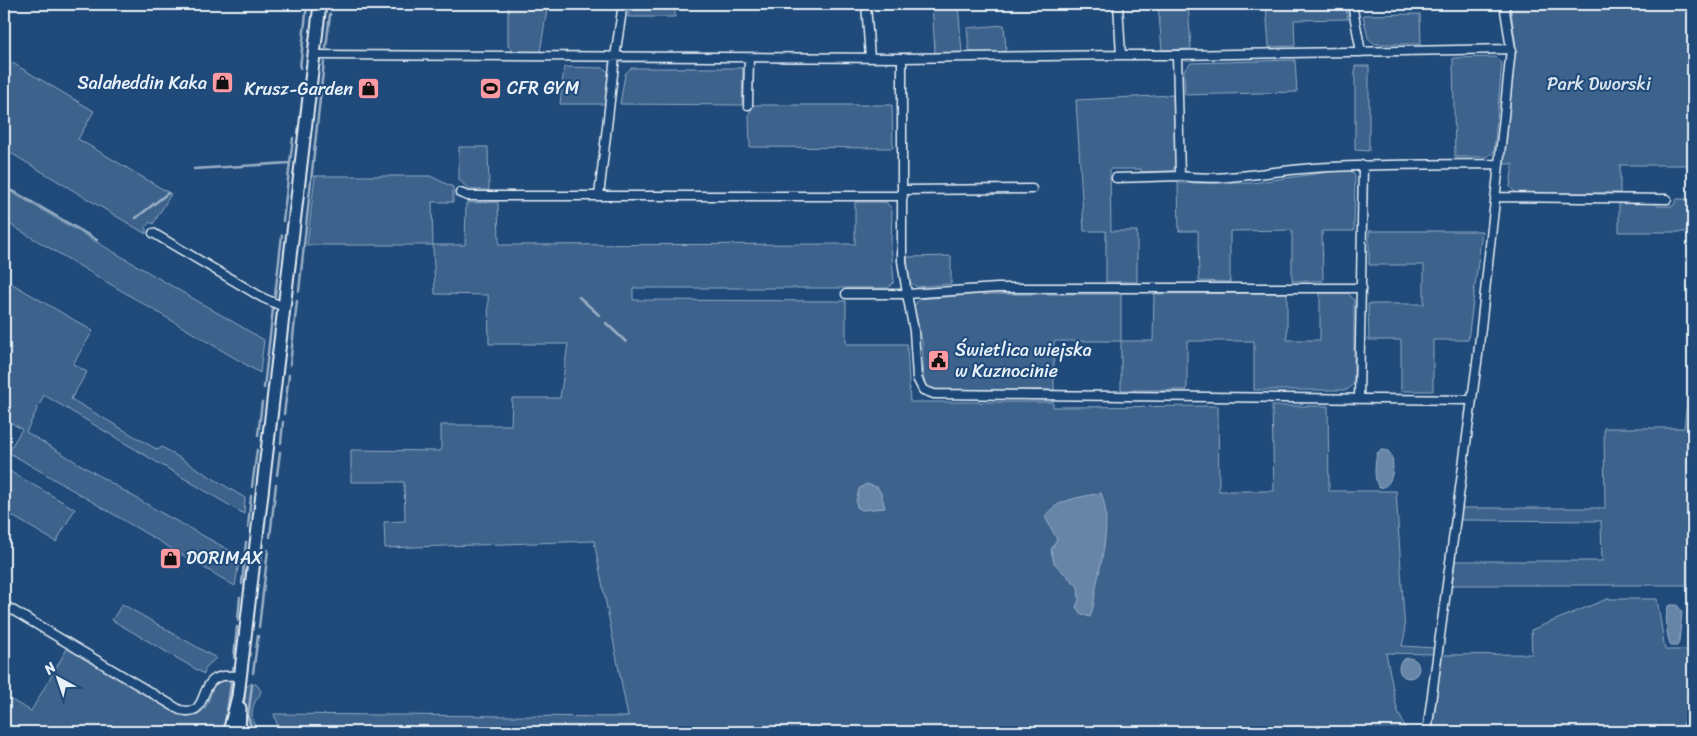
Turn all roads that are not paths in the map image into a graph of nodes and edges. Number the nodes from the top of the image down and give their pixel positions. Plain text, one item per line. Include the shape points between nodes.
1 (320, 4) edge
2 (623, 4) edge
3 (866, 4) edge
4 (1118, 4) edge
5 (1352, 4) edge
6 (1504, 4) edge
7 (1511, 49) junction
8 (1361, 52) junction
9 (314, 55) junction
10 (1121, 55) junction
11 (1178, 56) junction
12 (614, 58) junction
13 (749, 58) junction
14 (870, 58) junction
15 (902, 58) junction
16 (748, 105) dead end
17 (1363, 164) junction
18 (1499, 164) junction
19 (1180, 176) junction
20 (1116, 178) dead end
21 (1032, 189) dead end
22 (460, 193) dead end
23 (903, 193) junction
24 (599, 196) junction
25 (1495, 198) junction
26 (1667, 199) dead end
27 (153, 233) dead end
28 (1362, 288) junction
29 (846, 294) dead end
30 (907, 294) junction
31 (284, 307) junction
32 (1359, 399) junction
33 (1471, 400) junction
34 (4, 605) edge
35 (240, 676) junction
36 (238, 696) junction
37 (229, 732) edge
38 (239, 732) edge
39 (1427, 732) edge

1 - 9 street
2 - 12 street
3 - 14 street
4 - 10 street
5 - 8 street
6 - 7 street
7 - 8 street
7 - 18 street
8 - 11 street
9 - 12 street
9 - 31 street
10 - 11 street
10 - 15 street
11 - 19 street
12 - 13 street
12 - 24 street
13 - 14 street
13 - 16 street
14 - 15 street
15 - 23 street
17 - 18 street
17 - 19 street via 1246,177
17 - 28 street
18 - 25 street
19 - 20 street
21 - 23 street
22 - 24 street via 468,196
23 - 24 street
23 - 30 street via 902,261
25 - 26 street
25 - 33 street
27 - 31 street
28 - 30 street via 997,288
28 - 32 street
29 - 30 street
30 - 32 street via 917,378 923,390 934,394
31 - 35 street
32 - 33 street
33 - 39 street
34 - 35 street via 180,710 197,708 215,679
35 - 36 street
36 - 37 street
36 - 38 street

